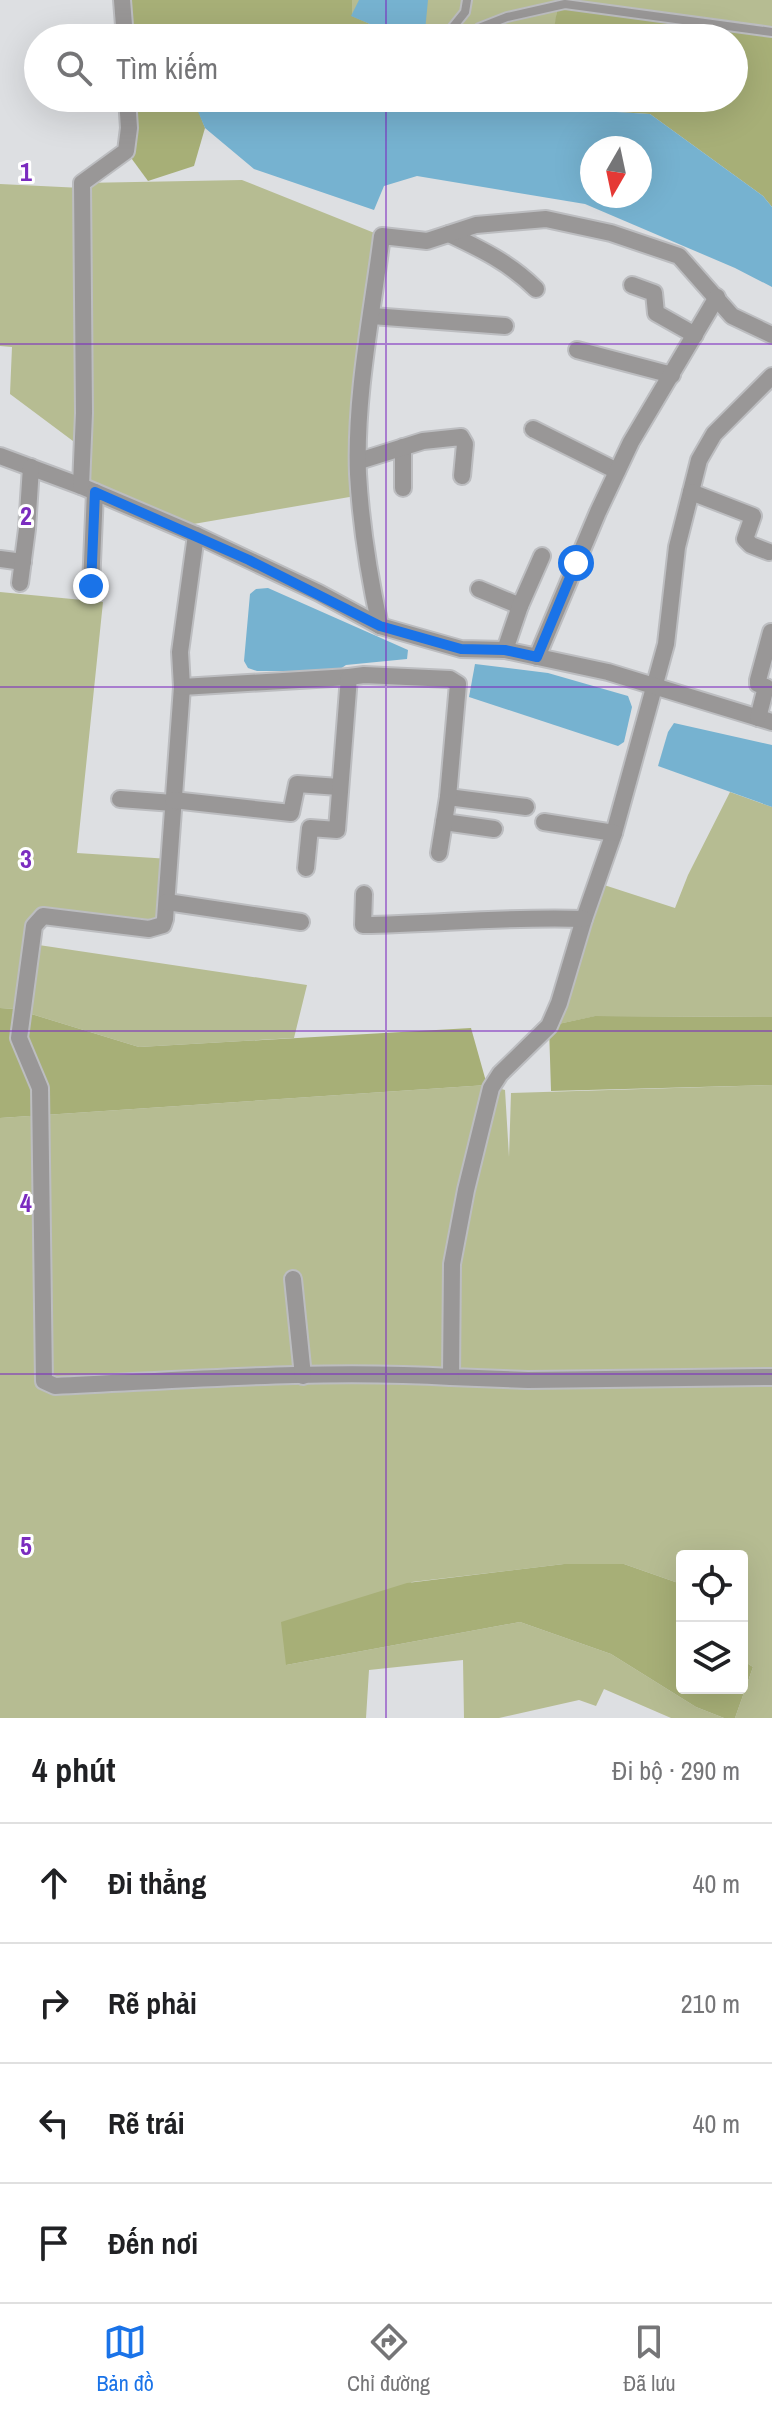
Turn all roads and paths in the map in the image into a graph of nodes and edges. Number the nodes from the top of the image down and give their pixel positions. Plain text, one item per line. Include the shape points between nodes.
1 (122, 0) edge
2 (467, 0) edge
3 (124, 24) edge
4 (455, 24) edge
5 (489, 24) edge
6 (713, 24) edge
7 (748, 29) edge
8 (772, 32) edge
9 (128, 112) edge
10 (449, 234) junction
11 (632, 285) dead end
12 (536, 289) dead end
13 (717, 297) junction
14 (372, 316) junction
15 (505, 326) dead end
16 (695, 335) junction
17 (772, 335) edge
18 (577, 350) dead end
19 (672, 375) junction
20 (772, 376) edge
21 (533, 429) dead end
22 (403, 447) junction
23 (0, 456) edge
24 (359, 461) junction
25 (31, 467) junction
26 (617, 471) junction
27 (462, 476) dead end
28 (403, 488) dead end
29 (88, 489) junction
30 (691, 492) junction
31 (196, 535) junction
32 (769, 552) dead end
33 (542, 556) dead end
34 (0, 559) edge
35 (23, 562) junction
36 (20, 583) dead end
37 (91, 586) dead end
38 (479, 589) dead end
39 (520, 606) junction
40 (380, 626) junction
41 (771, 632) edge
42 (461, 649) junction
43 (505, 650) junction
44 (537, 657) junction
45 (349, 677) junction
46 (458, 684) junction
47 (652, 686) junction
48 (182, 687) junction
49 (765, 720) edge
50 (339, 787) junction
51 (448, 797) junction
52 (120, 799) dead end
53 (173, 802) junction
54 (526, 807) dead end
55 (444, 822) junction
56 (544, 822) dead end
57 (494, 829) dead end
58 (614, 833) junction
59 (439, 853) dead end
60 (306, 868) dead end
61 (364, 894) dead end
62 (167, 902) junction
63 (584, 919) junction
64 (301, 922) dead end
65 (293, 1279) dead end
66 (303, 1376) junction
67 (451, 1377) junction
68 (772, 1377) edge

1 - 3 street
2 - 4 lane
5 - 6 lane via 565,4
7 - 8 lane
9 - 29 street via 126,151 82,183
10 - 12 street via 493,255
10 - 13 street via 476,225 546,219 611,233 679,256
10 - 14 street via 427,241 382,236
11 - 16 street via 654,293 656,313
13 - 16 street
13 - 17 street via 732,316
14 - 15 street
14 - 24 street
16 - 19 street
18 - 19 street
19 - 26 street
20 - 30 street via 714,434 699,460
21 - 26 street
22 - 24 street
22 - 27 street via 461,437
22 - 28 street
23 - 25 street
24 - 40 street via 368,571
25 - 29 street
25 - 35 street
26 - 44 street
29 - 31 street
29 - 37 street
30 - 32 street via 753,516 745,539
30 - 47 street via 677,547 666,644
31 - 40 street
31 - 48 street via 180,652
33 - 39 street
34 - 35 street
35 - 36 street
38 - 39 street
39 - 43 street
40 - 42 street
41 - 49 street via 758,680 766,689
42 - 43 street
42 - 46 street
43 - 44 street
44 - 47 street
45 - 46 street via 450,679
45 - 48 street
45 - 50 street
46 - 51 street
47 - 49 street
47 - 58 street
48 - 53 street
50 - 53 street via 297,784 291,813
50 - 60 street via 337,830 310,828
51 - 54 street
51 - 55 street
52 - 53 street
53 - 62 street
55 - 57 street
55 - 59 street
56 - 58 street
58 - 63 street
61 - 63 street via 363,925
62 - 64 street
62 - 66 street via 163,925 156,929 43,916 34,926 19,1038 40,1088 44,1381 55,1386
63 - 67 street via 549,1026 491,1088 452,1264
65 - 66 street
66 - 67 street
67 - 68 street

